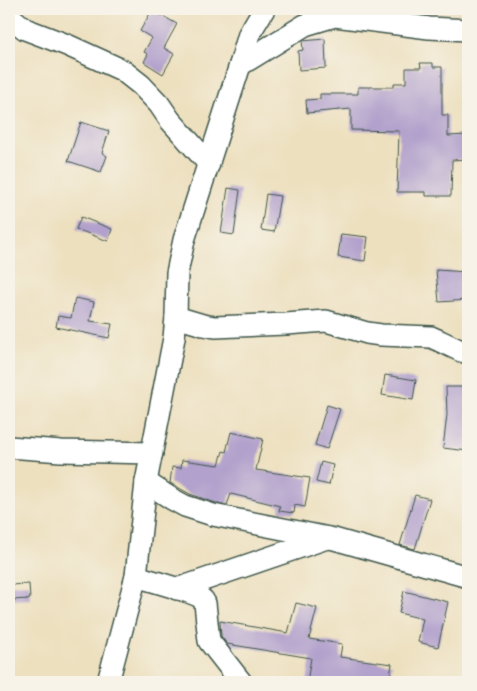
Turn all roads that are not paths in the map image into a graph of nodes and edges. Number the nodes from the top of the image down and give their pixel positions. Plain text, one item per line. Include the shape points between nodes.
1 (264, 9) edge
2 (344, 9) edge
3 (9, 16) edge
4 (461, 29) edge
5 (240, 65) junction
6 (209, 164) junction
7 (176, 317) junction
8 (468, 353) edge
9 (9, 447) edge
10 (152, 452) junction
11 (146, 482) junction
12 (327, 538) junction
13 (136, 576) junction
14 (468, 577) edge
15 (177, 589) junction
16 (108, 682) edge
17 (241, 682) edge

1 - 5 street via 249,34
2 - 4 street
3 - 6 street via 25,29 122,70 159,104
4 - 5 street via 335,16 305,25
5 - 6 street
6 - 7 street via 184,240 177,273
7 - 8 street via 215,327 326,321 367,333 431,337
7 - 10 street
9 - 10 street
10 - 11 street
11 - 12 street via 185,506 212,515
11 - 13 street
12 - 14 street
12 - 15 street
13 - 15 street
13 - 16 street
15 - 17 street via 204,601 209,641

